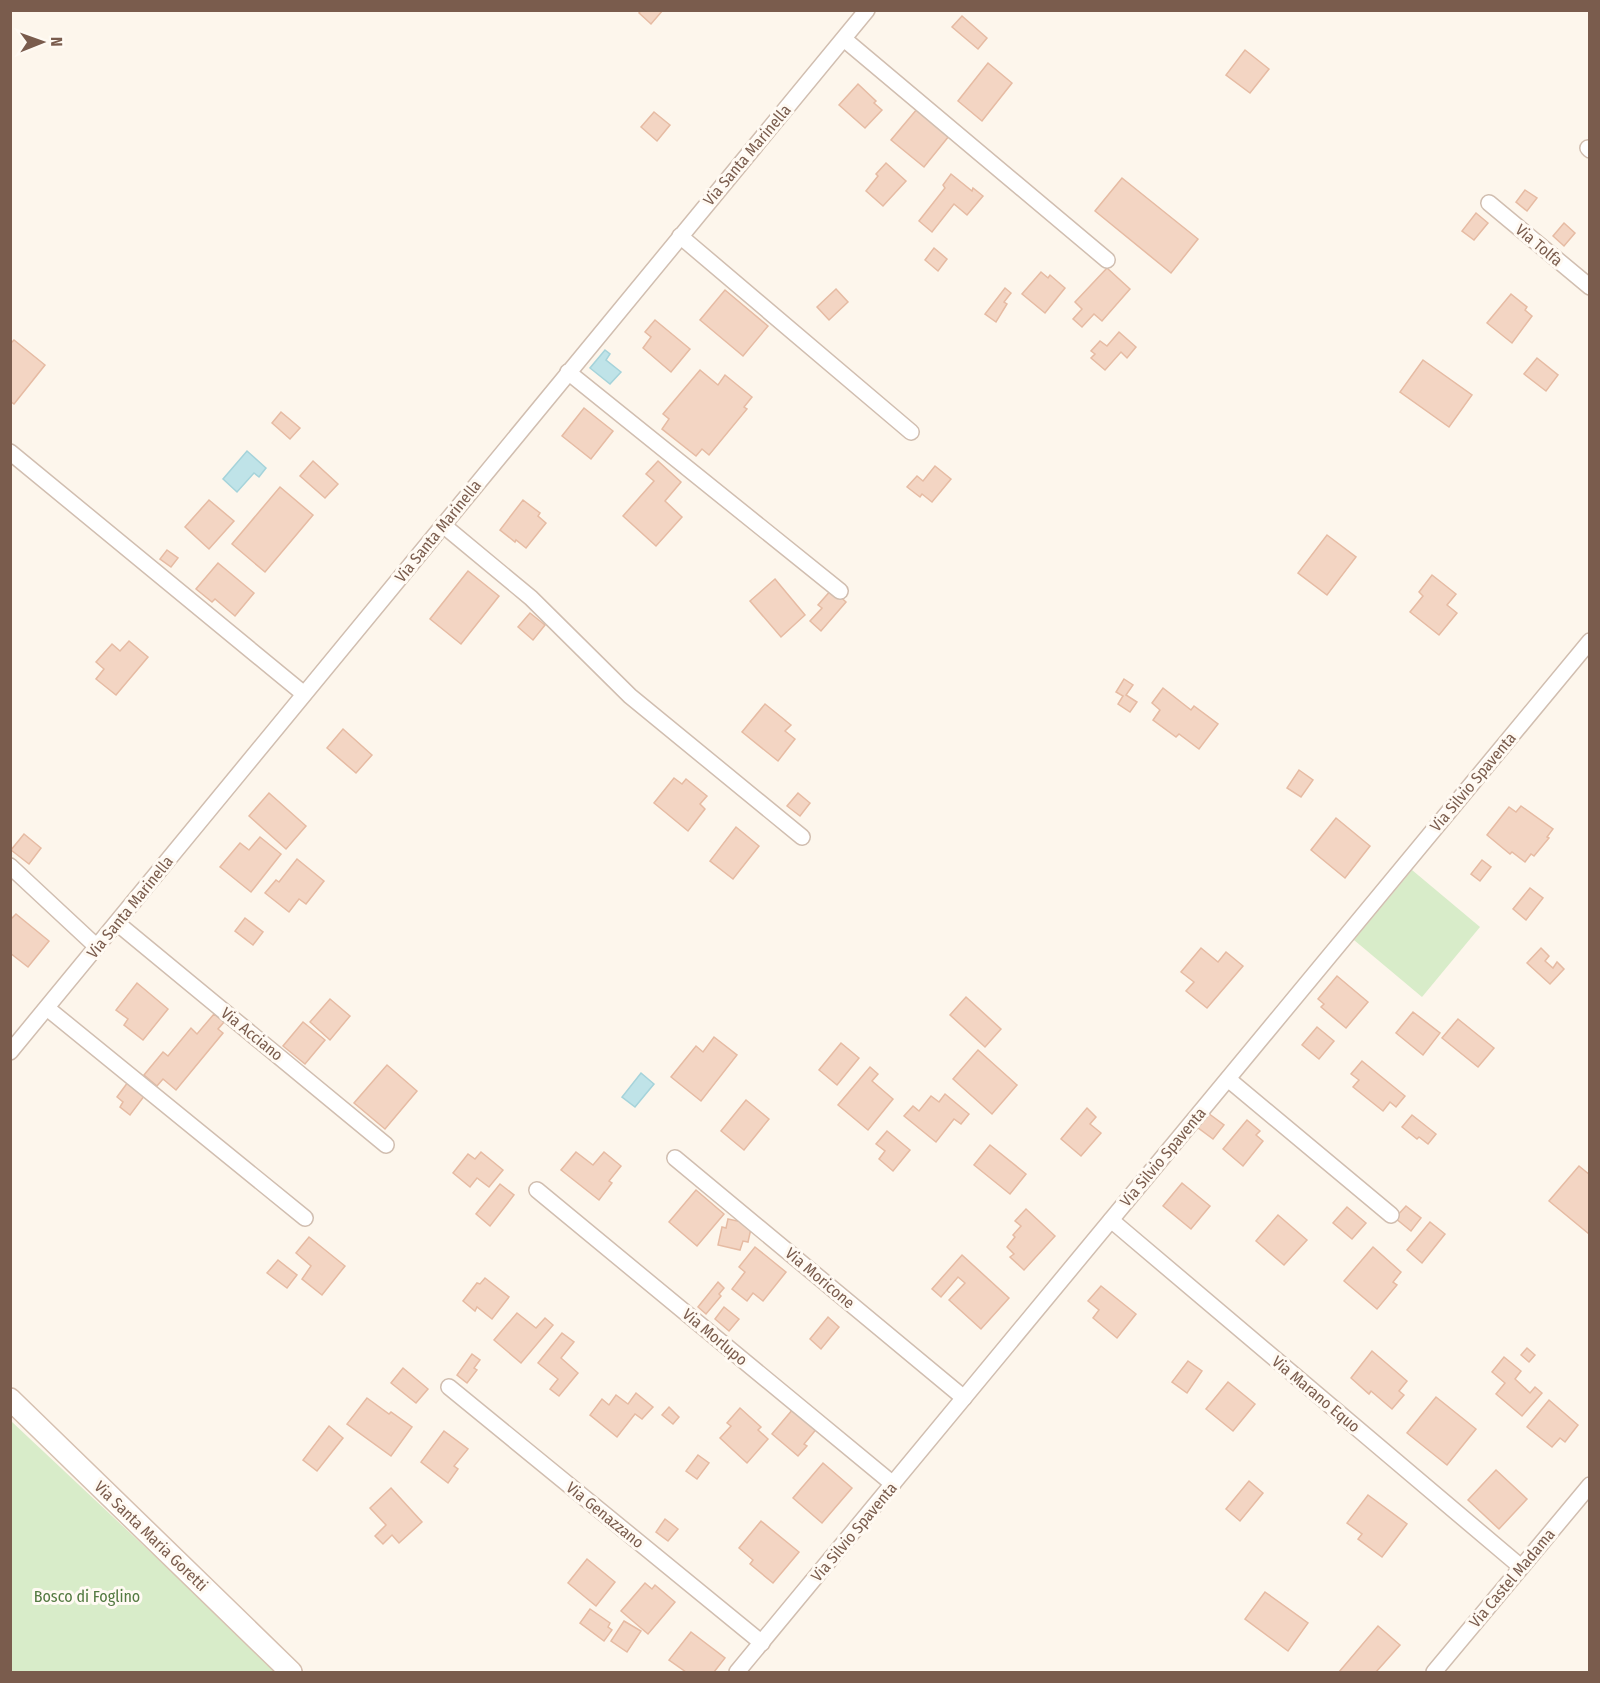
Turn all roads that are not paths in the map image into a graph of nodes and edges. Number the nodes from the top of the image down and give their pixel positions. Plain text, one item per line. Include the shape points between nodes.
1 (867, 10) edge
2 (844, 39) junction
3 (1489, 203) dead end
4 (680, 236) junction
5 (1107, 260) dead end
6 (1590, 287) edge
7 (568, 372) junction
8 (911, 432) dead end
9 (10, 452) edge
10 (443, 525) junction
11 (840, 591) dead end
12 (1590, 641) edge
13 (304, 694) junction
14 (802, 837) dead end
15 (10, 866) edge
16 (117, 923) junction
17 (97, 947) junction
18 (47, 1008) junction
19 (10, 1052) edge
20 (1228, 1079) junction
21 (386, 1145) dead end
22 (675, 1158) dead end
23 (537, 1190) dead end
24 (1391, 1215) dead end
25 (305, 1218) dead end
26 (1111, 1220) junction
27 (449, 1387) dead end
28 (964, 1398) junction
29 (10, 1399) edge
30 (893, 1484) junction
31 (1590, 1485) edge
32 (1521, 1567) junction
33 (762, 1643) junction
34 (291, 1672) edge
35 (737, 1672) edge
36 (1434, 1672) edge

1 - 2 street, Via Santa Marinella
2 - 4 street, Via Santa Marinella
2 - 5 street
3 - 6 street, Via Tolfa
4 - 7 street, Via Santa Marinella
4 - 8 street
7 - 10 street, Via Santa Marinella
7 - 11 street
9 - 13 street
10 - 13 street, Via Santa Marinella
10 - 14 street via 531,598 625,691
12 - 20 street, Via Silvio Spaventa
13 - 16 street, Via Santa Marinella
15 - 17 street
16 - 17 street, Via Santa Marinella
16 - 21 street, Via Acciano
17 - 18 street, Via Santa Marinella
18 - 19 street, Via Santa Marinella
18 - 25 street
20 - 24 street
20 - 26 street, Via Silvio Spaventa
22 - 28 street, Via Moricone
23 - 30 street, Via Morlupo
26 - 28 street, Via Silvio Spaventa
26 - 32 street, Via Marano Equo
27 - 33 street, Via Genazzano
28 - 30 street, Via Silvio Spaventa
29 - 34 main road, Via Santa Maria Goretti
30 - 33 street, Via Silvio Spaventa
31 - 32 street, Via Castel Madama
32 - 36 street, Via Castel Madama
33 - 35 street, Via Silvio Spaventa

